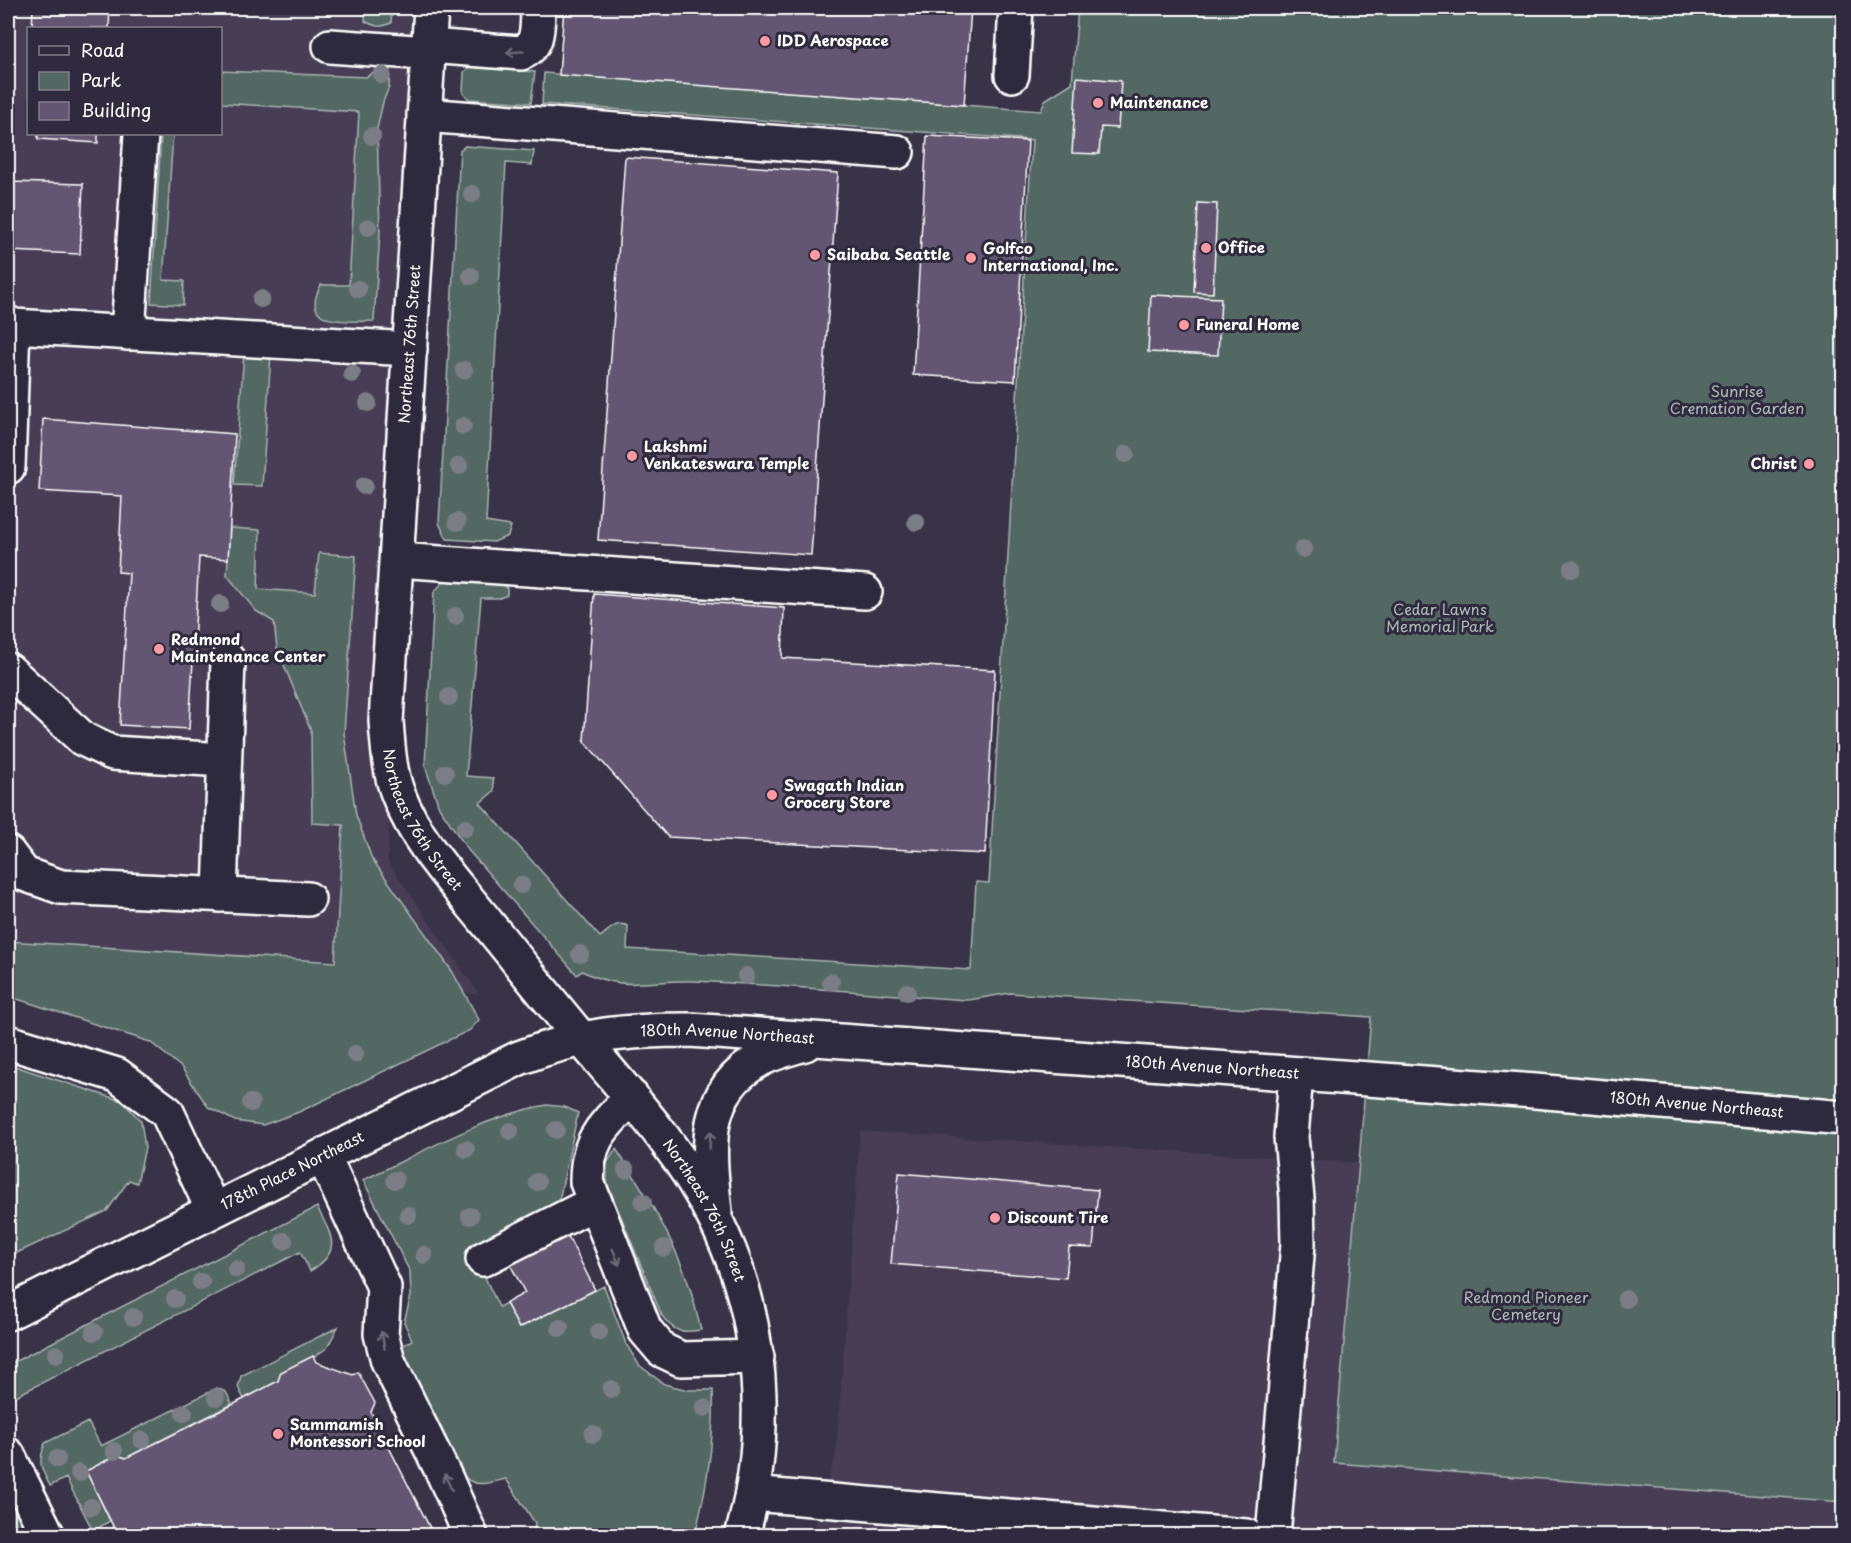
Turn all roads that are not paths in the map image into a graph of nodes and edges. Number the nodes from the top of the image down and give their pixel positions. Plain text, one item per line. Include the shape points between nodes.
1 (431, 8) edge
2 (538, 8) edge
3 (1016, 8) edge
4 (330, 46) dead end
5 (428, 50) junction
6 (1012, 75) dead end
7 (424, 115) junction
8 (141, 135) edge
9 (897, 152) dead end
10 (10, 325) edge
11 (128, 333) junction
12 (410, 349) junction
13 (8, 467) edge
14 (397, 560) junction
15 (865, 592) dead end
16 (228, 660) dead end
17 (8, 670) edge
18 (224, 760) junction
19 (8, 853) edge
20 (220, 896) junction
21 (308, 899) dead end
22 (581, 1038) junction
23 (818, 1040) junction
24 (8, 1042) edge
25 (1296, 1074) junction
26 (632, 1097) junction
27 (1844, 1118) edge
28 (323, 1156) junction
29 (594, 1203) junction
30 (213, 1210) junction
31 (716, 1219) junction
32 (483, 1259) dead end
33 (8, 1313) edge
34 (757, 1357) junction
35 (8, 1455) edge
36 (752, 1494) junction
37 (48, 1536) edge
38 (471, 1536) edge
39 (742, 1536) edge
40 (1246, 1536) edge
41 (1273, 1536) edge

1 - 5 street, Northeast 76th Street
2 -> 5 street via 536,38 521,53
3 - 6 street
4 - 5 street
5 - 7 street, Northeast 76th Street
7 - 9 street
7 - 12 street, Northeast 76th Street
8 - 11 street
10 - 11 street
10 - 13 street
11 - 12 street
12 - 14 street, Northeast 76th Street
14 - 15 street
14 - 22 street, Northeast 76th Street via 387,721 388,755 397,792 433,856
16 - 18 street
17 - 18 street via 83,739 112,753
18 - 20 street
19 - 20 street via 24,874 61,886
20 - 21 street
22 - 23 street, 180th Avenue Northeast via 620,1032 690,1030
22 - 26 street, Northeast 76th Street
22 - 28 street, 178th Place Northeast via 519,1058
23 - 25 street, 180th Avenue Northeast
31 -> 23 street via 710,1141 720,1101 730,1085 760,1060
24 - 30 street via 117,1075 168,1112
25 - 27 street, 180th Avenue Northeast
25 - 41 street via 1291,1137 1298,1244
26 - 29 street via 592,1142 587,1182
26 - 31 street, Northeast 76th Street
28 - 30 street, 178th Place Northeast
38 -> 28 street via 388,1361 381,1335 384,1287
29 - 32 street
29 -> 34 street via 645,1330 662,1350 681,1359
30 - 33 street, 178th Place Northeast
31 - 34 street, Northeast 76th Street via 741,1284
34 - 36 street, Northeast 76th Street via 759,1441
35 - 37 street
36 - 39 street, Northeast 76th Street
36 - 40 street

